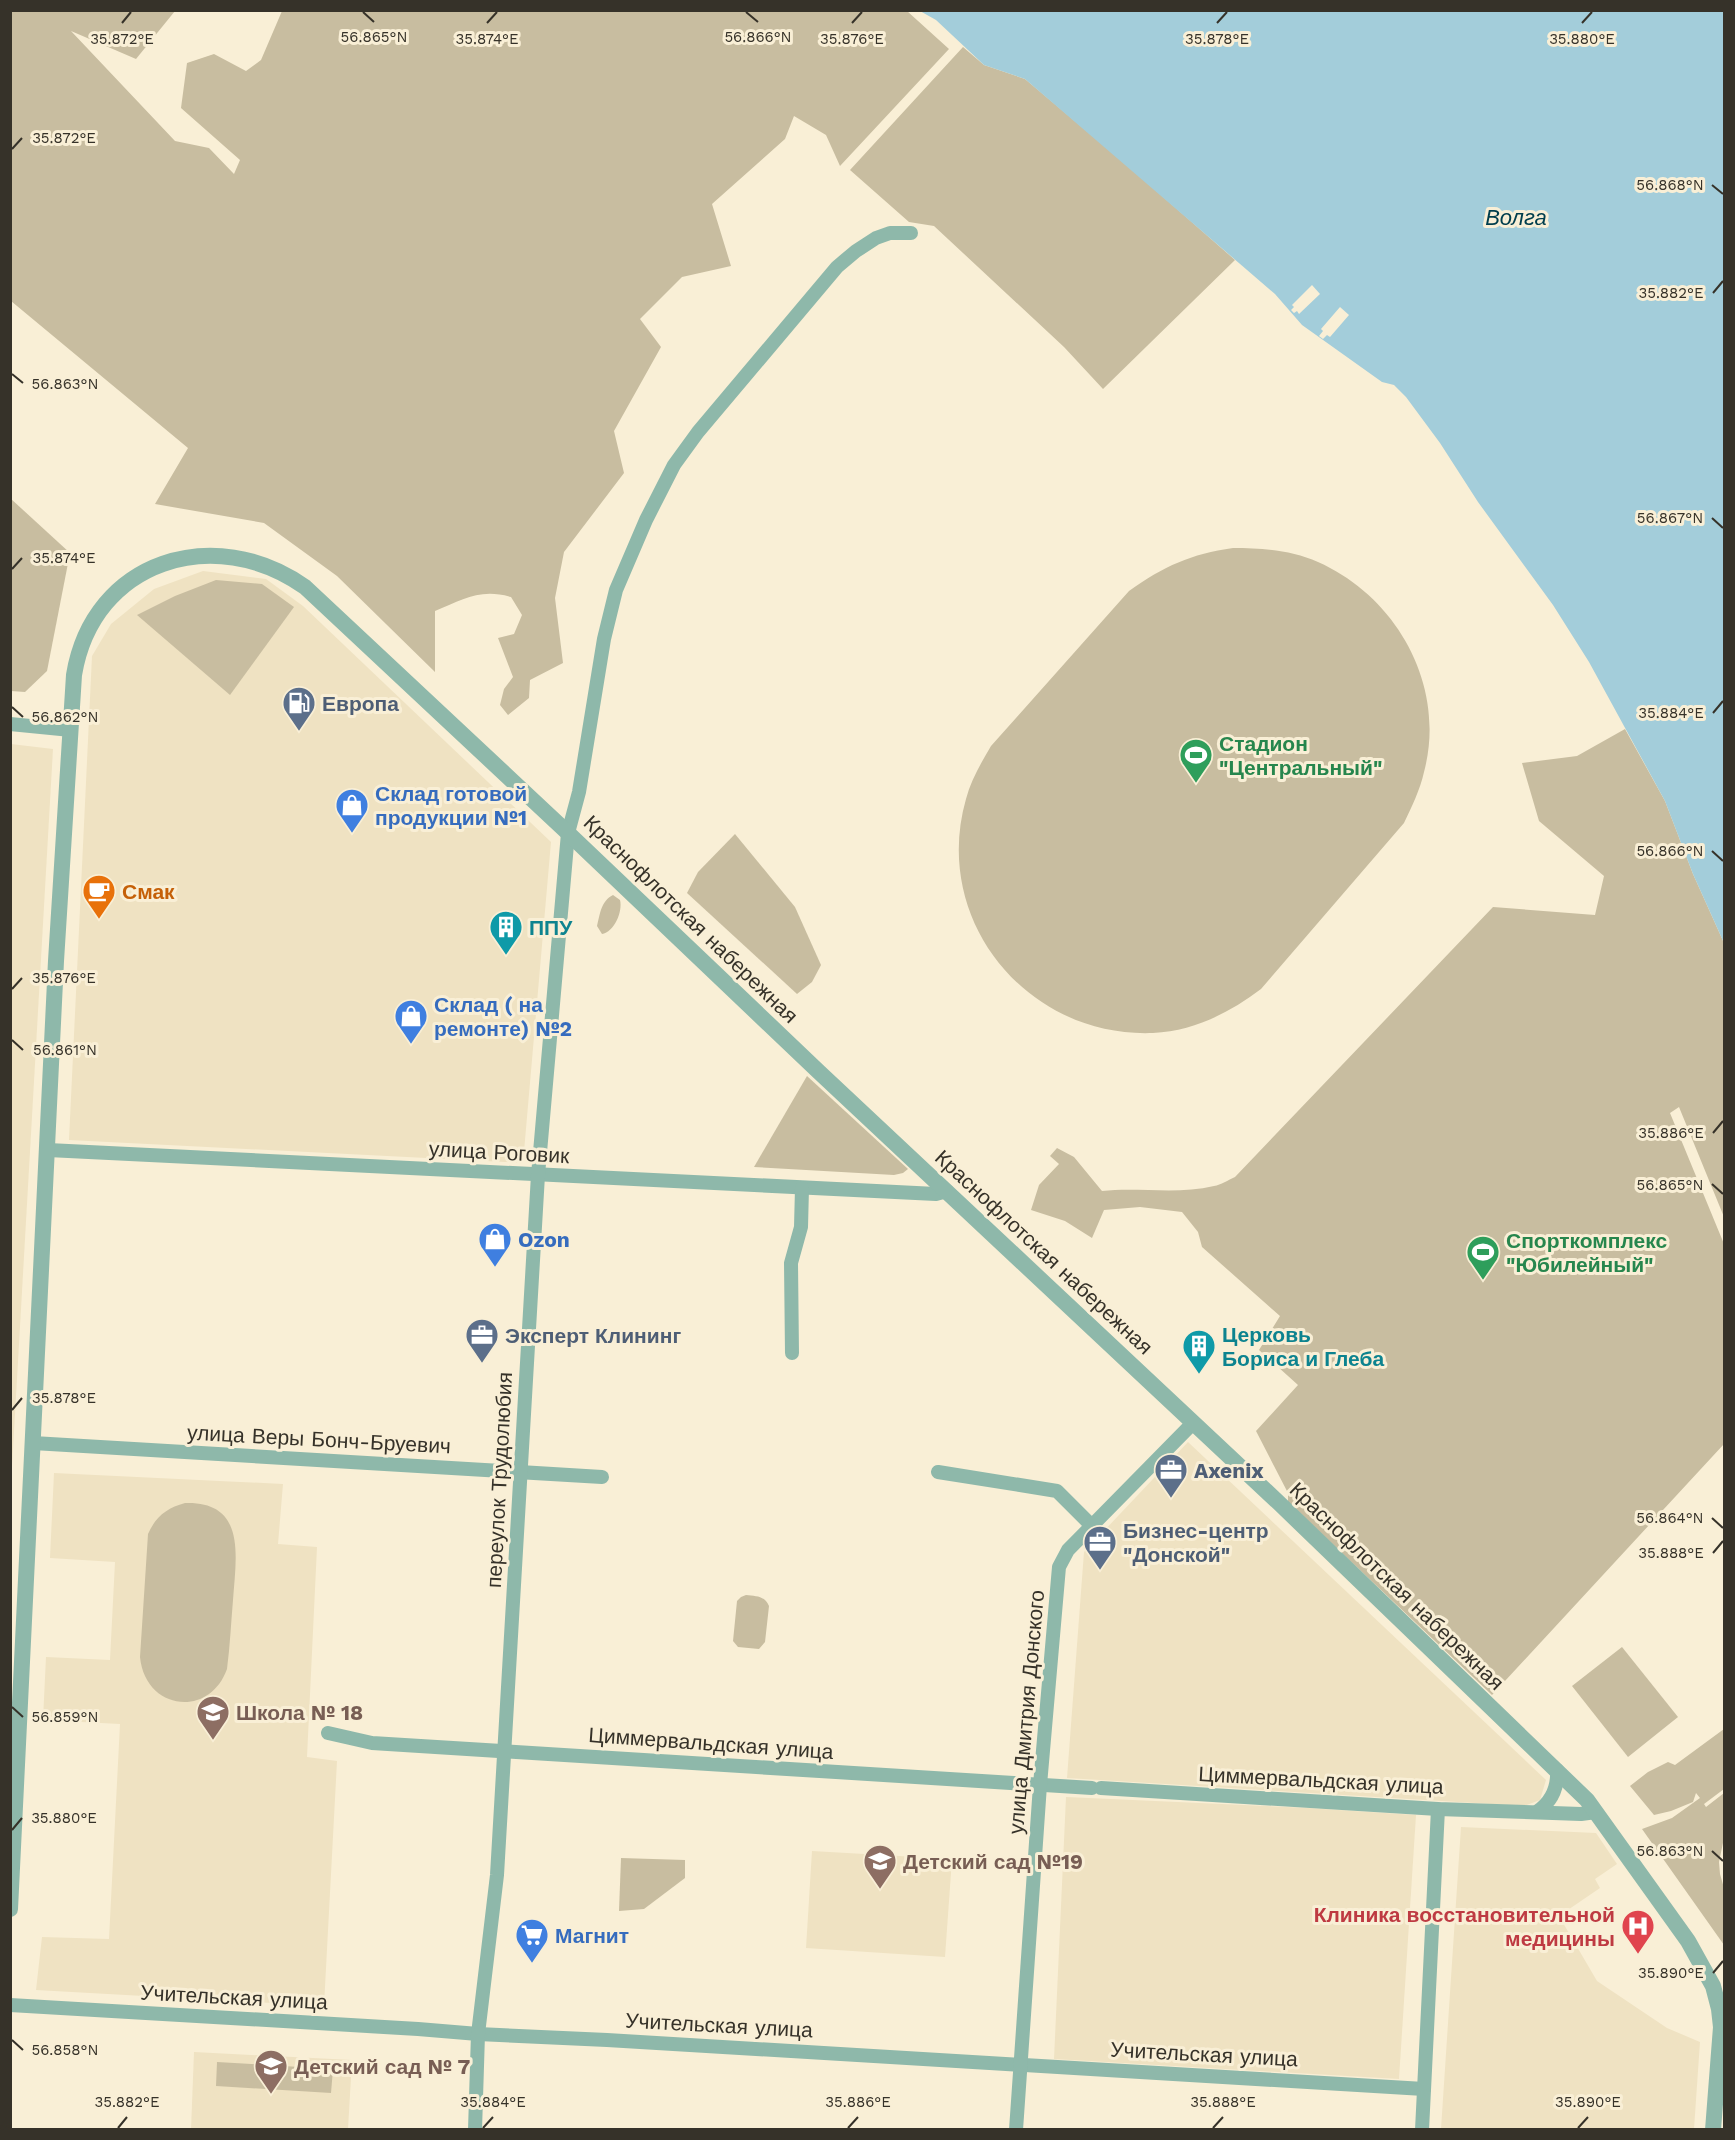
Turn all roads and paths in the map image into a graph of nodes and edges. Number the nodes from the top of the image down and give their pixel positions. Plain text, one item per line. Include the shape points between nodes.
1 (911, 233) dead end
2 (10, 724) edge
3 (71, 730) junction
4 (568, 833) junction
5 (48, 1150) junction
6 (538, 1175) junction
7 (802, 1188) junction
8 (948, 1191) junction
9 (792, 1353) dead end
10 (1193, 1423) junction
11 (33, 1443) junction
12 (521, 1472) junction
13 (938, 1472) dead end
14 (602, 1477) dead end
15 (1092, 1526) junction
16 (328, 1733) dead end
17 (505, 1751) junction
18 (1557, 1770) junction
19 (1040, 1785) junction
20 (1438, 1809) junction
21 (1538, 1811) junction
22 (1596, 1812) junction
23 (10, 1909) edge
24 (10, 2005) edge
25 (478, 2034) junction
26 (1021, 2064) junction
27 (1424, 2089) junction
28 (475, 2130) edge
29 (1016, 2130) edge
30 (1422, 2130) edge
31 (1713, 2130) edge

1 - 4 street, переулок Трудолюбия via 876,238 837,267 674,465 616,590
2 - 3 street
3 - 4 street, Краснофлотская набережная via 76,666 102,609 135,578 165,562 227,556 296,581
3 - 5 street, Краснофлотская набережная
4 - 6 street, переулок Трудолюбия
4 - 8 street, Краснофлотская набережная
5 - 6 street, улица Роговик
5 - 11 street, Краснофлотская набережная
6 - 7 street, улица Роговик
6 - 12 street, переулок Трудолюбия
7 - 8 street, улица Роговик via 936,1194
7 - 9 street via 801,1227 791,1263
8 - 10 street, Краснофлотская набережная
10 - 15 street, улица Дмитрия Донского
10 - 18 street, Краснофлотская набережная
11 - 12 street, улица Веры Бонч-Бруевич
11 - 23 street, Краснофлотская набережная
12 - 14 street, улица Веры Бонч-Бруевич
12 - 17 street, переулок Трудолюбия
13 - 15 street via 1057,1491
15 - 19 street, улица Дмитрия Донского via 1068,1550 1059,1568
16 - 17 street, Циммервальдская улица via 372,1743
17 - 19 street, Циммервальдская улица
17 - 25 street, переулок Трудолюбия via 497,1875
18 - 21 street via 1554,1794
18 - 22 street, Краснофлотская набережная
19 - 20 street, Циммервальдская улица
19 - 26 street, улица Дмитрия Донского
20 - 21 street, Циммервальдская улица
20 - 27 street
21 - 22 street, Циммервальдская улица
22 - 31 street, Краснофлотская набережная via 1688,1941 1713,1986 1720,2018
24 - 25 street, Учительская улица
25 - 26 street, Учительская улица
25 - 28 street, переулок Трудолюбия
26 - 27 street, Учительская улица
26 - 29 street, улица Дмитрия Донского
27 - 30 street

